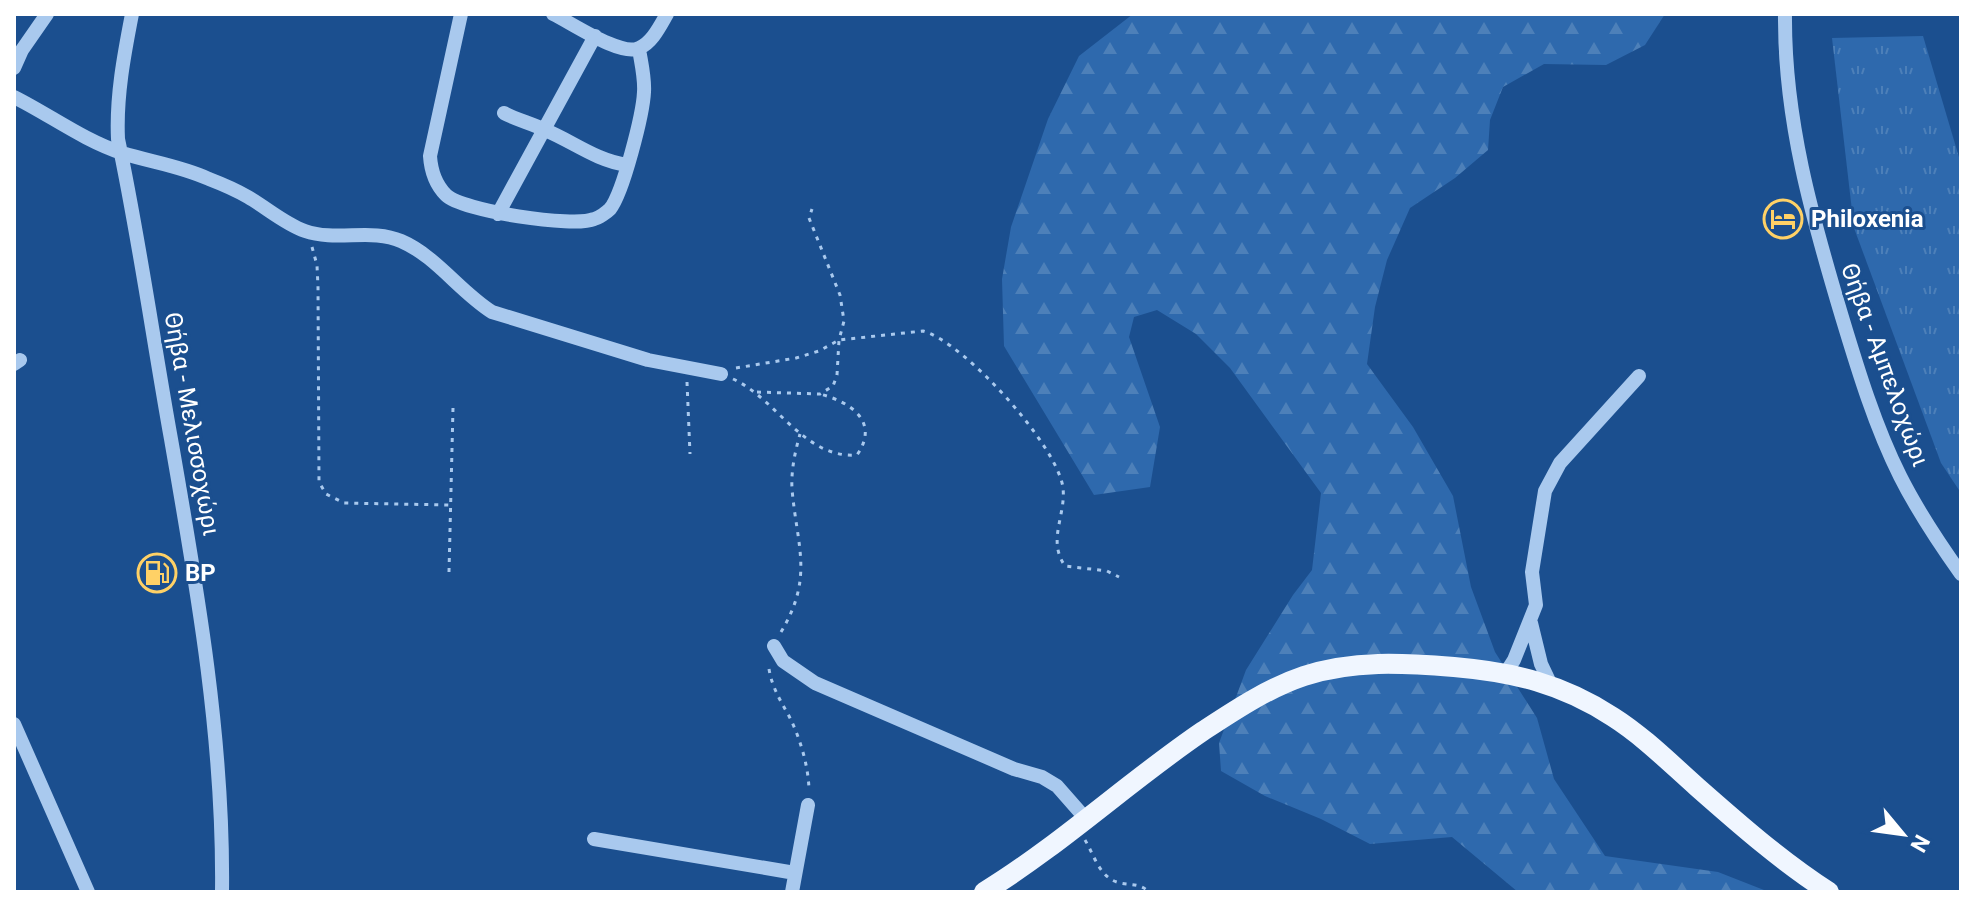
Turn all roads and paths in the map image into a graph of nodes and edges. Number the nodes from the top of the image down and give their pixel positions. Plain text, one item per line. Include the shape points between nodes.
1 (47, 14) edge
2 (132, 14) edge
3 (461, 14) edge
4 (553, 14) edge
5 (667, 14) edge
6 (1785, 14) edge
7 (595, 36) junction
8 (639, 49) junction
9 (1961, 53) edge
10 (14, 68) edge
11 (1961, 88) edge
12 (14, 97) edge
13 (504, 113) dead end
14 (544, 129) junction
15 (121, 153) junction
16 (627, 165) junction
17 (812, 209) dead end
18 (498, 214) junction
19 (302, 230) junction
20 (839, 340) junction
21 (686, 367) junction
22 (721, 374) junction
23 (1639, 376) dead end
24 (757, 392) junction
25 (820, 394) junction
26 (453, 408) dead end
27 (800, 434) junction
28 (690, 454) dead end
29 (450, 505) junction
30 (449, 572) dead end
31 (1961, 574) edge
32 (1119, 577) dead end
33 (1530, 621) junction
34 (774, 646) junction
35 (1505, 674) junction
36 (1550, 683) junction
37 (14, 724) edge
38 (808, 805) joint
39 (1081, 823) junction
40 (594, 839) dead end
41 (795, 873) junction
42 (88, 892) edge
43 (222, 892) edge
44 (792, 892) edge
45 (984, 892) edge
46 (1149, 892) edge
47 (1829, 892) edge

1 - 10 street
2 - 15 street, Θήβα - Μελισσοχώρι via 117,116
3 - 18 street via 431,170 447,197
4 - 7 street
5 - 8 street
6 - 31 street, Θήβα - Αμπελοχώρι via 1795,143 1853,353 1900,477
7 - 8 street via 624,51
7 - 14 street
8 - 16 street via 645,90
9 - 11 path
12 - 15 street
13 - 14 street
14 - 16 street via 588,154
14 - 18 street
15 - 19 street via 205,177
15 - 43 street, Θήβα - Μελισσοχώρι via 197,593 214,727
16 - 18 street via 609,210 593,220
17 - 20 path via 809,218 840,295 844,321
19 - 21 street via 400,240 492,312
19 - 29 path via 317,265 319,482 326,494 344,503
20 - 22 path via 796,358
20 - 25 path via 837,375 833,386
20 - 32 path via 923,331 969,359 1042,440 1059,468 1064,491 1056,534 1065,566
21 - 22 street
21 - 28 path
22 - 24 path
23 - 33 street via 1560,463 1545,491 1532,572 1536,605
24 - 25 path
24 - 27 path
25 - 27 path via 847,403 856,412 867,435 864,446 857,455 845,456
26 - 29 path
27 - 34 path via 792,487 802,579
29 - 30 path
33 - 35 street
33 - 36 street
34 - 38 path via 768,663 771,679 809,772
34 - 39 street via 783,661 815,683 1042,777 1057,786
35 - 36 main road
35 - 39 main road via 1369,663 1305,675 1227,715
36 - 47 main road via 1615,717 1774,854
37 - 42 street
38 - 41 street
39 - 45 main road
39 - 46 path via 1101,870 1110,879
40 - 41 street
41 - 44 street

